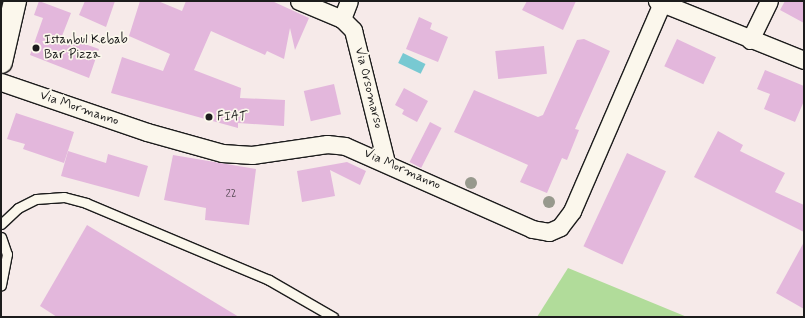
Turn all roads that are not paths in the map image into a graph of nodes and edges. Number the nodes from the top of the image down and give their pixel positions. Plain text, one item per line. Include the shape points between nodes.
1 (15, 1) edge
2 (299, 1) edge
3 (350, 1) edge
4 (769, 1) edge
5 (659, 2) edge
6 (342, 19) junction
7 (750, 40) junction
8 (804, 60) edge
9 (1, 62) edge
10 (1, 82) edge
11 (386, 162) junction
12 (1, 224) edge
13 (1, 237) edge
14 (1, 285) edge
15 (333, 317) edge

1 - 9 main road
2 - 6 street
3 - 6 street
4 - 7 street
5 - 7 street
5 - 11 street, Via Mormanno via 572,211 560,227 548,232 532,229
6 - 11 street, Via Orsomarso via 355,36
7 - 8 street
10 - 11 street, Via Mormanno via 147,132 222,153 275,153 327,144 352,148
12 - 15 lane via 18,208 36,199 64,197 81,201 269,280
13 - 14 lane via 7,254

